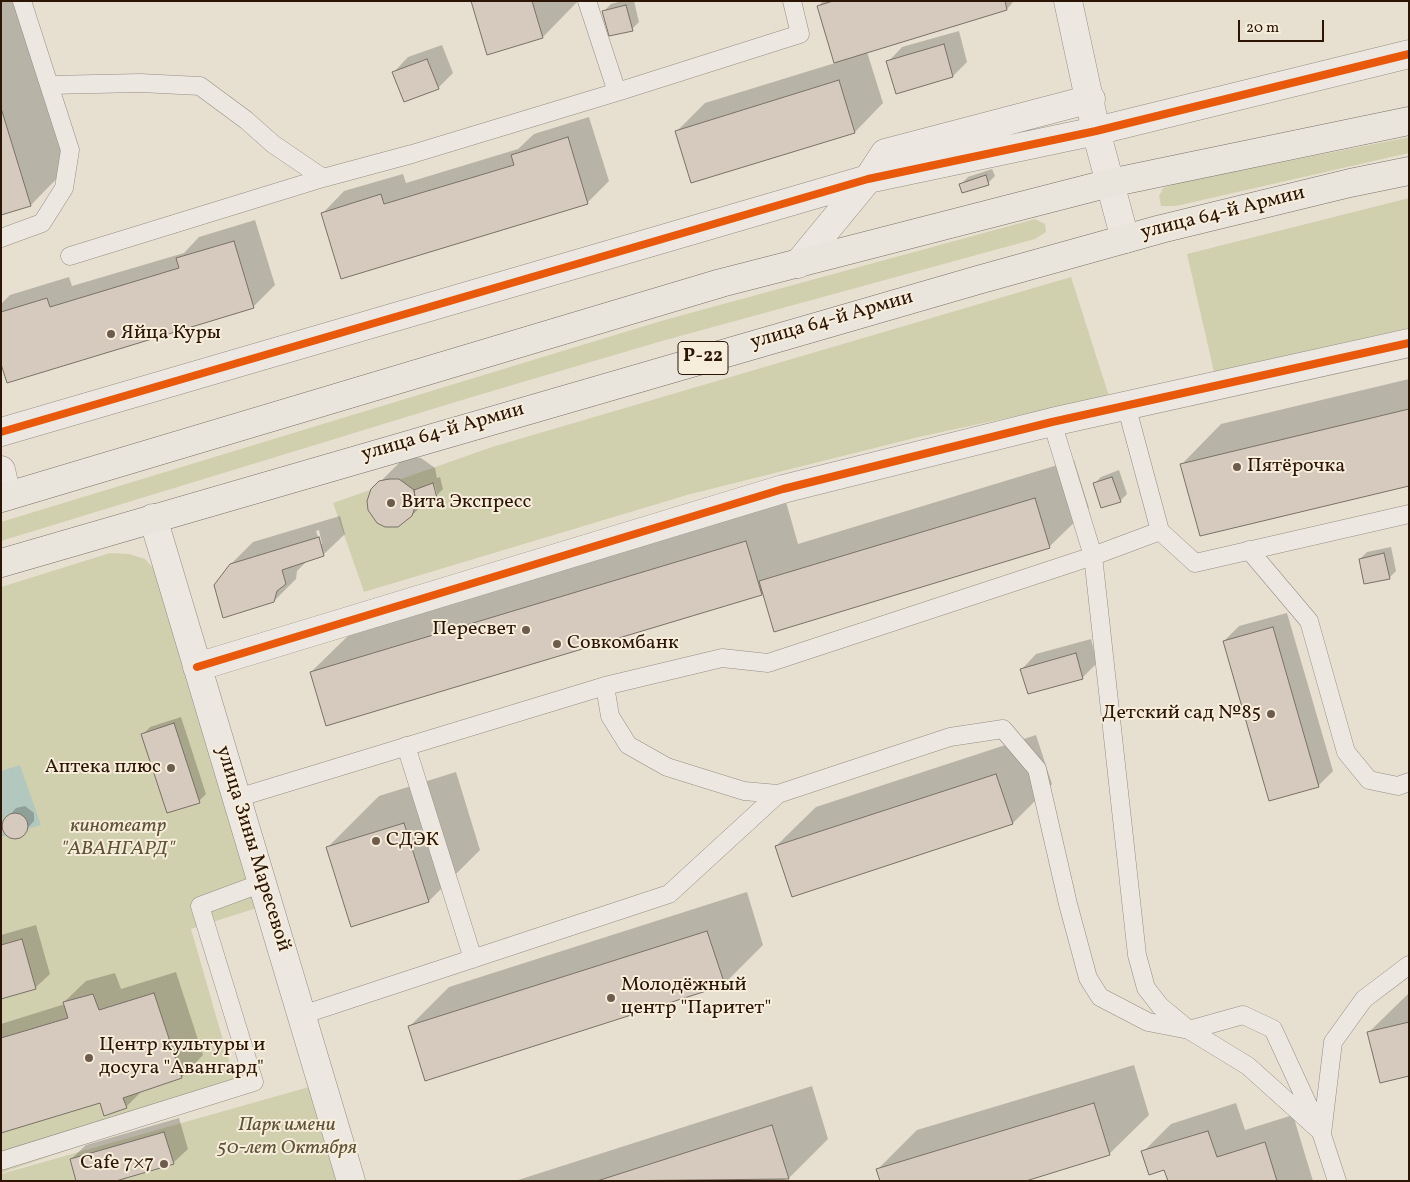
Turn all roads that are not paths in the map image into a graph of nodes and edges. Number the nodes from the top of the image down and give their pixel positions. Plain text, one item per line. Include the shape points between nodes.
1 (22, 1) edge
2 (588, 1) edge
3 (792, 1) edge
4 (1068, 1) edge
5 (1409, 54) edge
6 (49, 85) junction
7 (616, 92) junction
8 (1090, 99) junction
9 (1409, 121) edge
10 (1096, 130) junction
11 (1409, 171) edge
12 (322, 178) junction
13 (868, 179) junction
14 (1110, 182) junction
15 (1, 238) edge
16 (1125, 239) junction
17 (70, 256) dead end
18 (798, 264) junction
19 (1409, 343) edge
20 (1126, 406) junction
21 (1052, 422) junction
22 (1, 432) edge
23 (1, 470) edge
24 (4, 497) edge
25 (1409, 514) edge
26 (153, 518) junction
27 (1160, 531) junction
28 (1249, 550) junction
29 (1093, 556) junction
30 (1, 563) edge
31 (197, 667) junction
32 (605, 686) junction
33 (406, 746) junction
34 (1409, 782) edge
35 (778, 794) junction
36 (237, 798) junction
37 (262, 883) junction
38 (473, 959) junction
39 (1409, 965) edge
40 (302, 1014) junction
41 (1189, 1030) junction
42 (1320, 1132) junction
43 (1, 1161) edge
44 (352, 1181) edge
45 (1337, 1181) edge

1 - 6 lane
2 - 7 lane
3 - 7 lane via 800,34
4 - 8 street
5 - 10 street
6 - 12 lane via 140,83 200,86
6 - 15 lane via 70,150 64,188 42,223
7 - 12 lane
8 - 10 street
8 - 13 street via 885,152
9 - 14 highway
10 - 13 street
10 - 14 street
11 - 16 highway, улица 64-й Армии / Р-22
12 - 17 lane
13 - 18 street
13 - 22 street
14 - 16 street
14 - 18 highway
16 - 26 highway, улица 64-й Армии / Р-22
18 - 24 highway via 712,286
19 - 20 street
20 - 21 street
20 - 27 lane
21 - 29 lane
21 - 31 street via 782,489
23 - 24 street
25 - 28 lane
26 - 30 highway, улица 64-й Армии / Р-22
26 - 31 street, улица Зины Маресевой
27 - 28 lane via 1196,563
27 - 29 lane
28 - 34 lane via 1309,621 1346,752 1369,780 1398,786
29 - 32 lane via 768,663 722,658
29 - 41 lane via 1137,955 1146,988 1160,1006
31 - 36 street, улица Зины Маресевой
32 - 33 lane
32 - 35 lane via 610,716 628,745 667,767 744,791
33 - 36 lane
33 - 38 lane
35 - 38 lane via 669,894
35 - 41 lane via 950,737 1003,729 1037,769 1088,978 1100,998 1148,1022
36 - 37 street, улица Зины Маресевой
37 - 40 street, улица Зины Маресевой
37 - 43 lane via 200,906 254,1082
38 - 40 lane
39 - 42 lane via 1364,999 1333,1042
40 - 44 street, улица Зины Маресевой
41 - 42 lane via 1248,1066
41 - 42 lane via 1243,1015 1273,1029
42 - 45 lane

